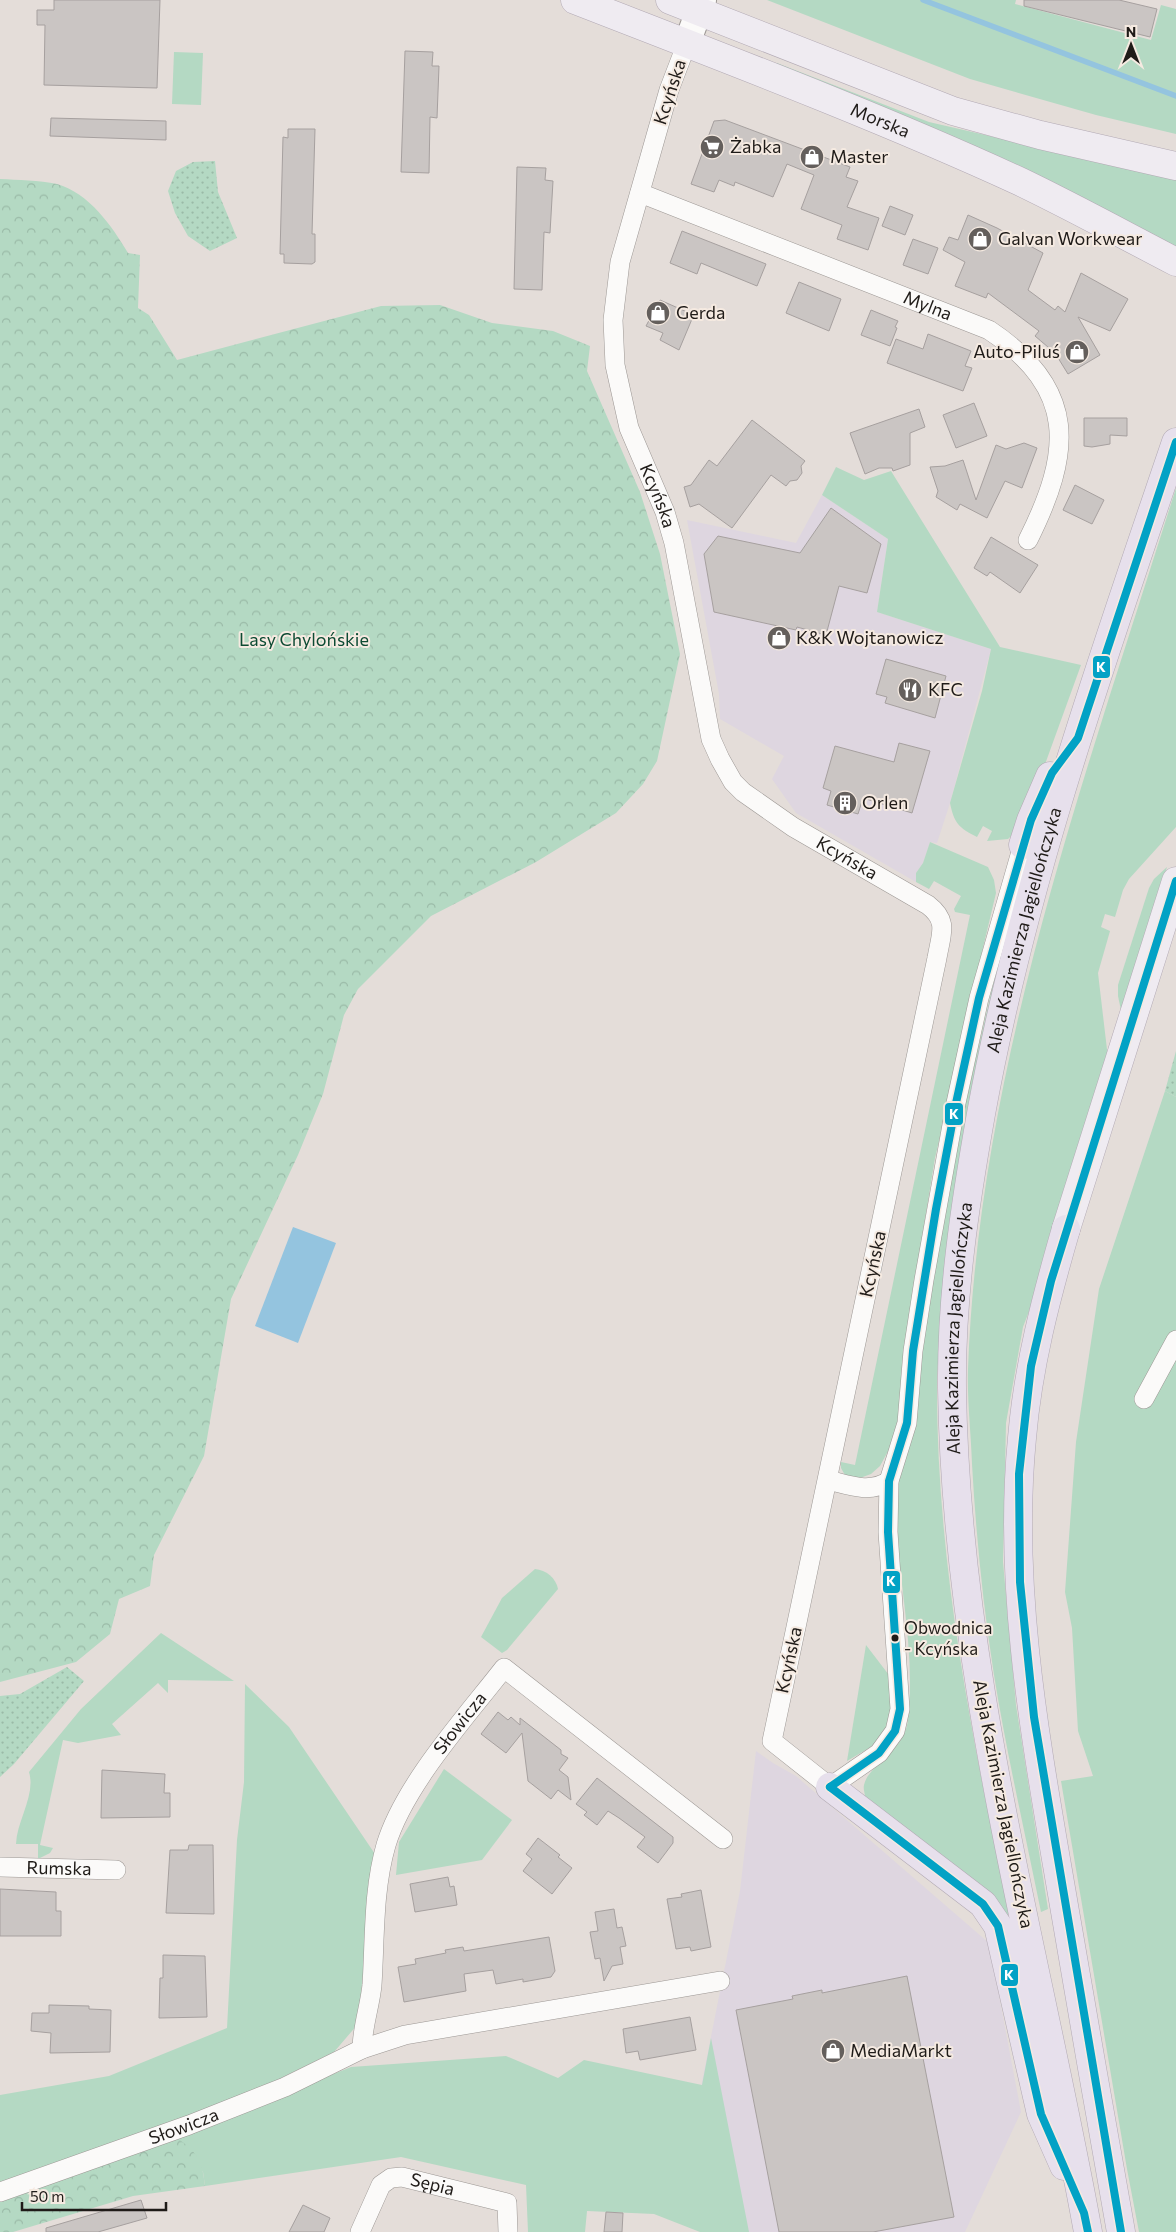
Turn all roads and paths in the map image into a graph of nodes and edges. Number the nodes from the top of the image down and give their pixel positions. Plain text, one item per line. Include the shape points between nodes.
1 (575, 0) edge
2 (670, 0) edge
3 (701, 6) edge
4 (687, 43) junction
5 (1176, 166) edge
6 (640, 193) junction
7 (1176, 262) edge
8 (1176, 442) edge
9 (1028, 540) dead end
10 (1078, 738) junction
11 (1023, 845) joint
12 (1176, 881) edge
13 (1066, 1229) joint
14 (1176, 1340) edge
15 (1144, 1399) dead end
16 (828, 1480) junction
17 (889, 1481) junction
18 (830, 1788) junction
19 (723, 1839) dead end
20 (0, 1867) edge
21 (116, 1870) dead end
22 (720, 1981) dead end
23 (362, 2049) junction
24 (0, 2192) edge
25 (1086, 2222) edge
26 (360, 2232) edge
27 (508, 2232) edge
28 (1120, 2232) edge

1 - 4 main road, Morska
2 - 3 main road, Morska
3 - 4 street, Kcyńska
3 - 5 main road, Morska via 953,110
4 - 6 street, Kcyńska via 669,90
4 - 7 main road, Morska via 1022,183
6 - 9 street, Mylna via 989,330 1026,358 1050,392 1059,432 1058,461 1052,483
6 - 16 street, Kcyńska via 620,262 613,320 615,365 629,428 665,512 674,543 714,746 733,782 743,792 793,827 928,905 942,920 937,958
8 - 10 highway, Aleja Kazimierza Jagiellończyka
10 - 11 highway via 1052,773 1030,820
10 - 25 highway, Aleja Kazimierza Jagiellończyka via 1031,891 986,1086 967,1196 954,1320 952,1383 957,1509 964,1584 980,1689
11 - 17 street via 980,998 956,1103 922,1289 913,1351 908,1424
12 - 13 main road
13 - 28 highway via 1040,1321 1026,1403 1019,1474 1020,1582 1025,1646 1045,1794
14 - 15 street
16 - 17 street via 857,1488 872,1488
16 - 18 street, Kcyńska via 772,1741
17 - 18 street via 888,1532 900,1708 895,1731 879,1753
18 - 25 highway via 983,1904 998,1926 1041,2114
19 - 23 street, Słowicza via 504,1668 428,1767 390,1832 380,1872 372,1985
20 - 21 street, Rumska
22 - 23 street, Słowicza via 415,2034
23 - 24 street, Słowicza via 285,2087 189,2125
26 - 27 street, Sępia via 381,2185 391,2178 402,2177 507,2203

